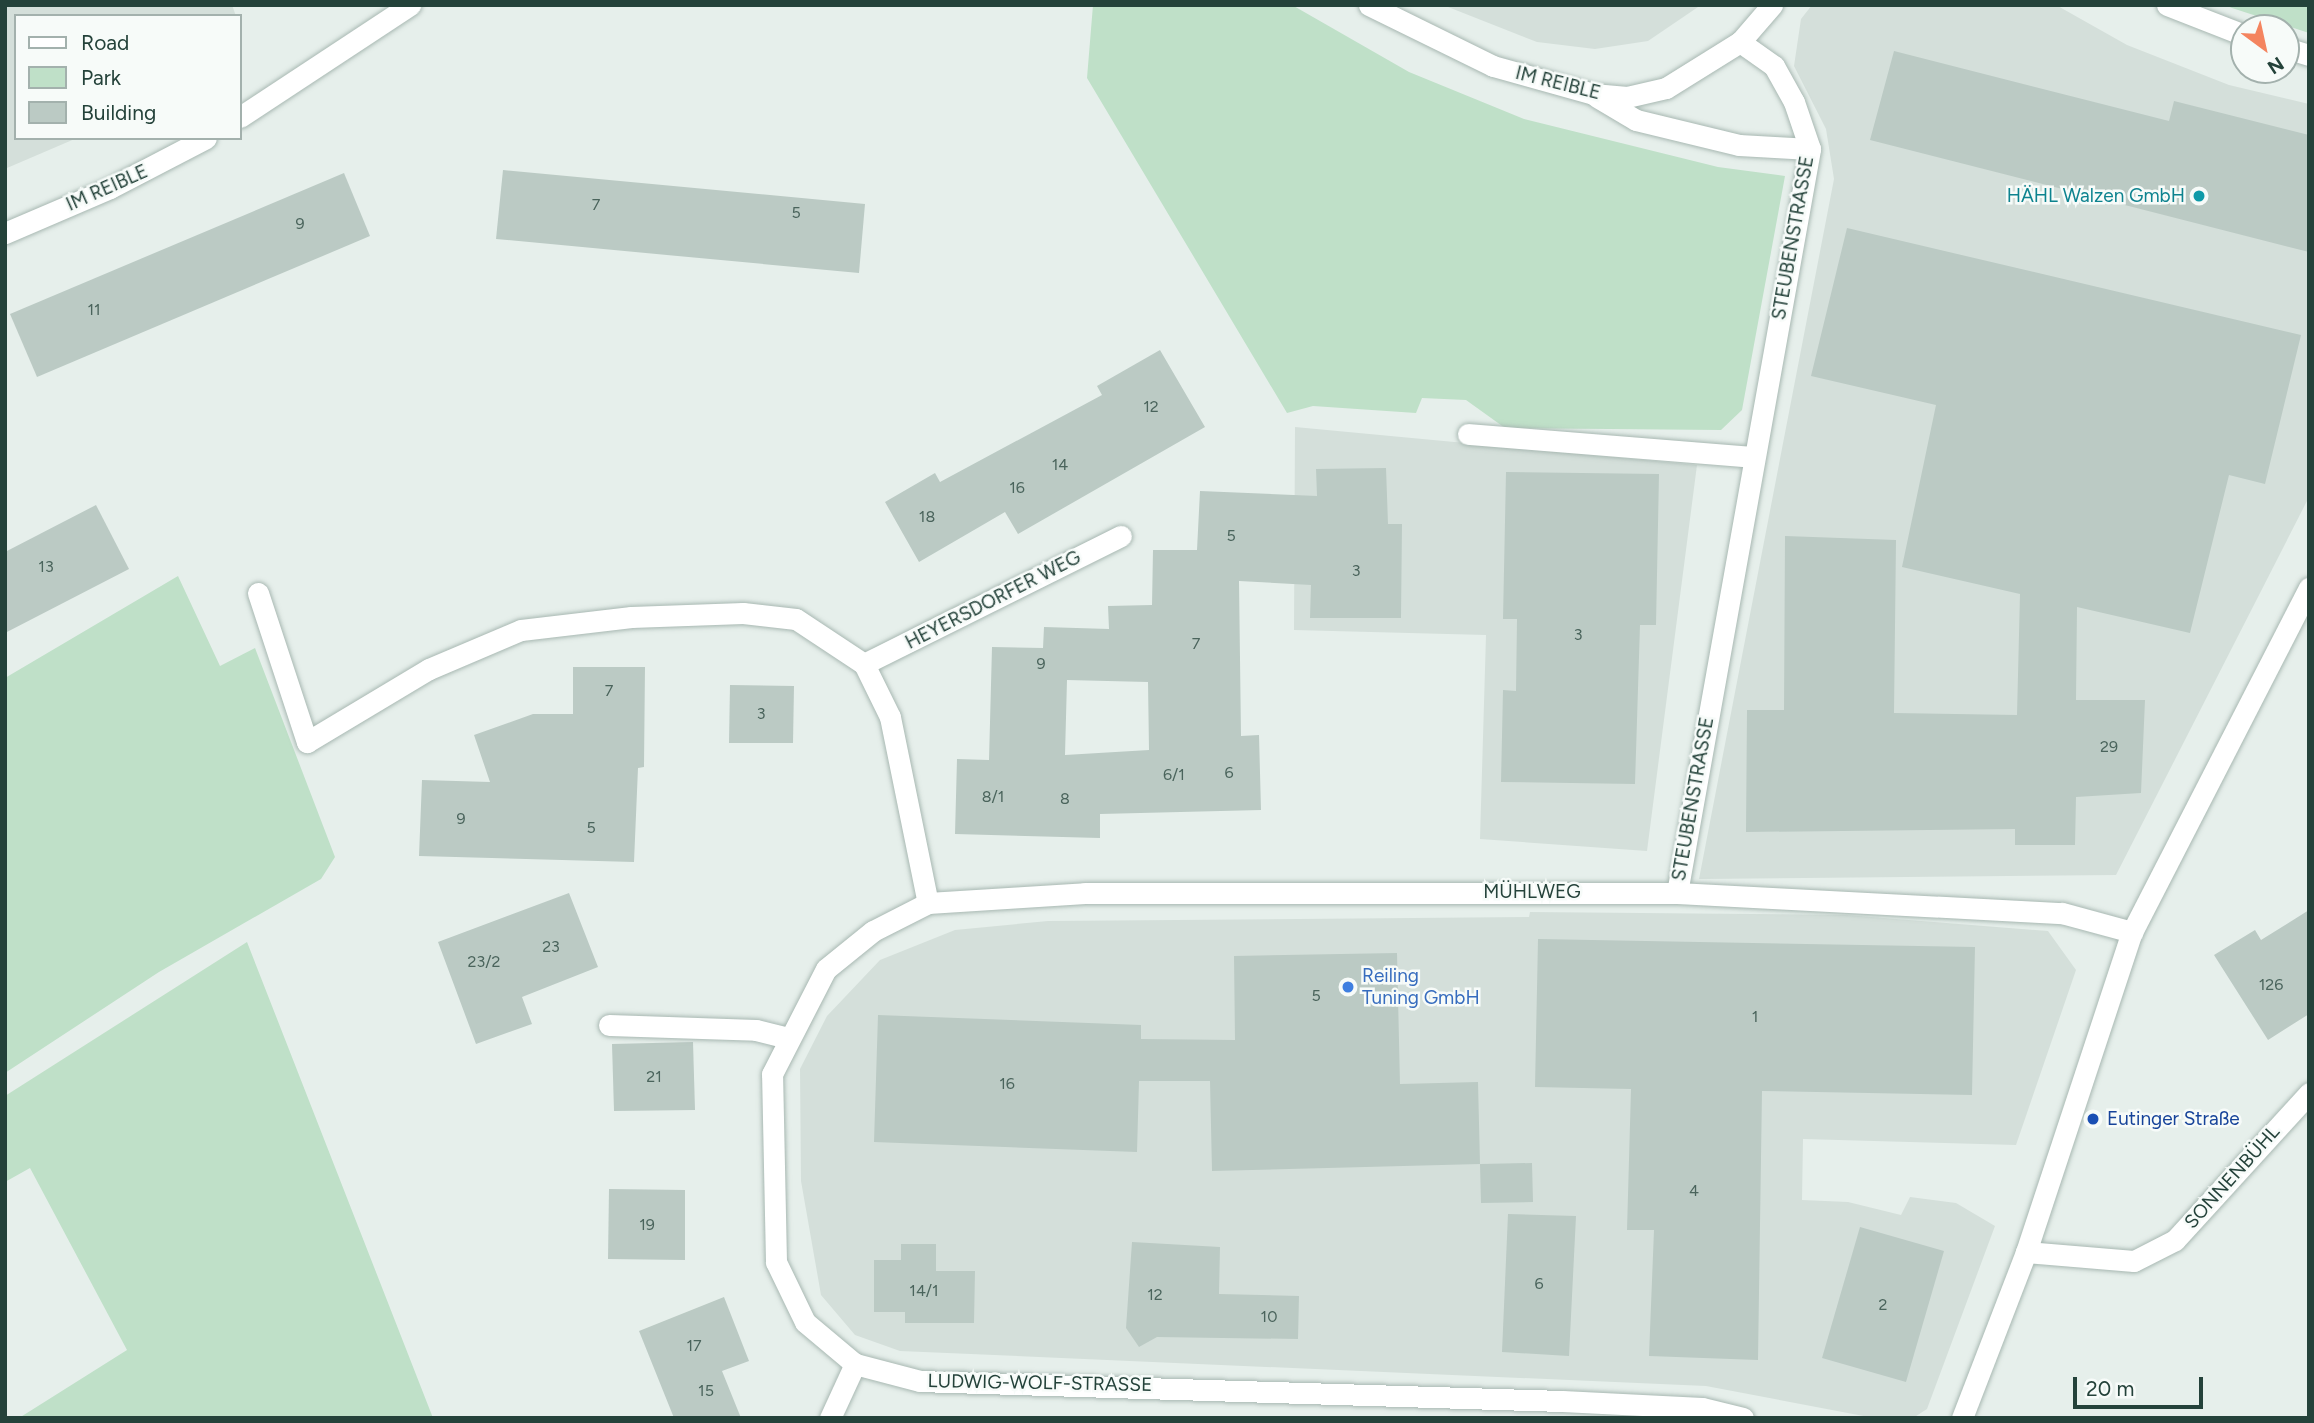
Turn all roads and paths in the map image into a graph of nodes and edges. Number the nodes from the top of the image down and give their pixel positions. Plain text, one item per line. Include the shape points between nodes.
1 (410, 5) edge
2 (1370, 5) edge
3 (2167, 5) edge
4 (1758, 11) edge
5 (2230, 30) edge
6 (1740, 42) junction
7 (1593, 94) junction
8 (242, 116) edge
9 (202, 140) edge
10 (1810, 149) junction
11 (5, 233) edge
12 (1468, 434) dead end
13 (1754, 457) junction
14 (1121, 536) dead end
15 (2309, 588) edge
16 (258, 593) dead end
17 (864, 664) junction
18 (1676, 892) junction
19 (928, 903) junction
20 (2132, 932) junction
21 (609, 1025) dead end
22 (786, 1038) junction
23 (2309, 1093) edge
24 (2026, 1252) junction
25 (855, 1363) junction
26 (830, 1418) edge
27 (1743, 1418) edge
28 (1962, 1418) edge

1 - 8 street
2 - 7 street, IM REIBLE via 1493,66
3 - 5 street
4 - 6 street, IM REIBLE
6 - 7 street, IM REIBLE via 1666,88 1628,97
6 - 10 street, STEUBENSTRASSE via 1774,66 1794,102
7 - 10 street via 1636,120 1739,145
9 - 11 street, IM REIBLE
10 - 13 street, STEUBENSTRASSE
12 - 13 street
13 - 18 street, STEUBENSTRASSE
14 - 17 street, HEYERSDORFER WEG
15 - 20 street
16 - 17 street via 307,742 429,669 521,630 631,617 769,616 796,619
17 - 19 street via 890,717
18 - 19 street, MÜHLWEG via 1085,893
18 - 20 street, MÜHLWEG via 2062,913
19 - 22 street, LUDWIG-WOLF-STRASSE via 873,931 826,969
20 - 24 street
21 - 22 street via 756,1030
22 - 25 street, LUDWIG-WOLF-STRASSE via 772,1074 776,1262 805,1322
23 - 24 street, SONNENBÜHL via 2175,1241 2134,1261
24 - 28 street
25 - 26 street
25 - 27 street, LUDWIG-WOLF-STRASSE via 920,1381 1562,1401 1702,1408

